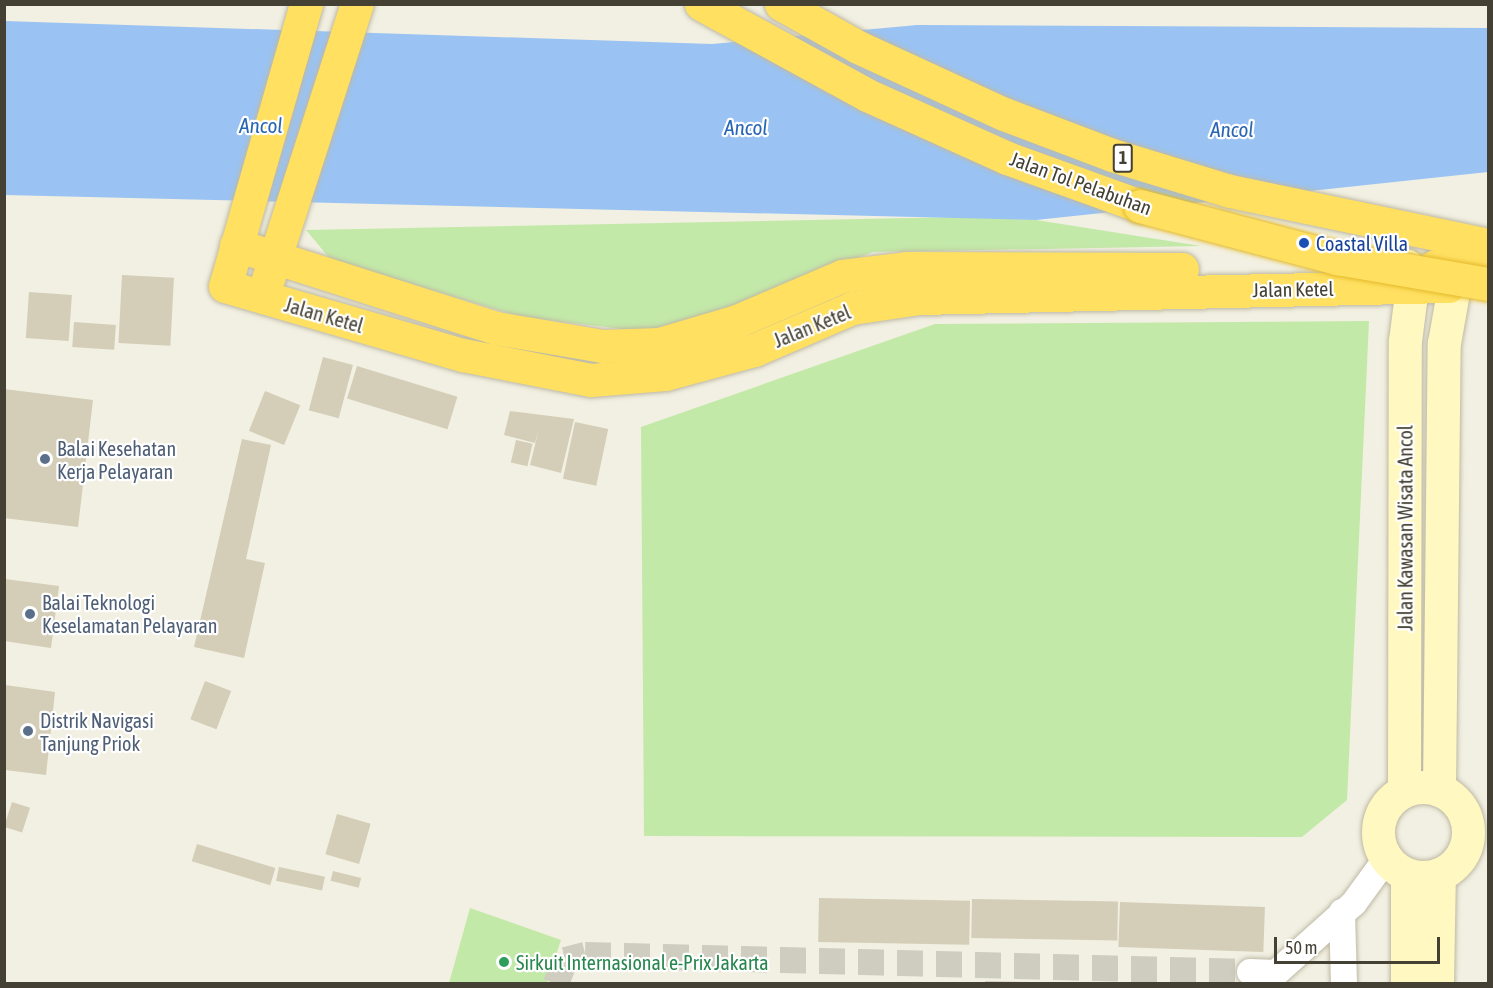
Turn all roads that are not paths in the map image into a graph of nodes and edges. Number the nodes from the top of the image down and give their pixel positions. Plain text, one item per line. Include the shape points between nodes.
1 (701, 4) edge
2 (781, 4) edge
3 (305, 9) edge
4 (355, 12) edge
5 (236, 245) junction
6 (1488, 245) edge
7 (274, 257) junction
8 (1488, 266) edge
9 (1410, 276) junction
10 (1451, 276) junction
11 (1488, 286) edge
12 (262, 297) junction
13 (544, 336) junction
14 (540, 372) junction
15 (1439, 790) junction
16 (1404, 791) junction
17 (1478, 844) edge
18 (1411, 869) junction
19 (1342, 912) junction
20 (1251, 972) tunnel mouth
21 (1276, 978) edge
22 (1344, 984) edge
23 (1407, 984) edge
24 (1437, 984) edge

1 - 11 highway, Jalan Tol Pelabuhan / 1, bridge via 867,95 1007,158 1140,206 1337,258
2 - 6 highway, Jalan Tol Pelabuhan / 1 via 858,47 1004,114 1112,155 1241,194
3 - 5 highway, Jalan Ketel
4 - 7 highway, Jalan Ketel
5 - 7 highway, Jalan Ketel
5 - 12 highway, Jalan Ketel via 225,286
7 - 12 highway, Jalan Ketel
7 - 13 highway, Jalan Ketel via 496,328
8 - 10 highway
9 - 10 highway
9 - 13 highway, Jalan Ketel via 907,268 842,276 737,321 659,344 602,346
9 - 14 highway, Jalan Ketel via 919,298 852,308 754,350 665,374 591,380
9 - 16 street, Jalan Kawasan Wisata Ancol via 1405,341
10 - 11 highway
10 - 15 street, Jalan Kawasan Wisata Ancol via 1444,343
12 - 14 highway, Jalan Ketel
13 - 14 highway
15 - 16 street
15 - 17 street via 1462,810
16 - 18 street via 1383,811 1378,825
17 - 18 street via 1458,861
18 - 19 street
18 - 23 street
18 - 24 street
19 - 21 street
19 - 22 street
20 - 21 street

